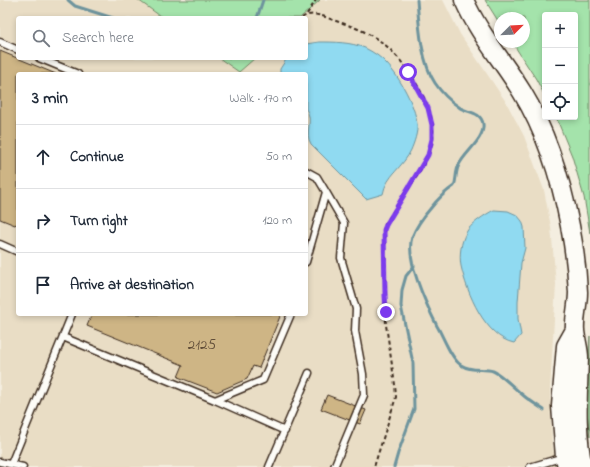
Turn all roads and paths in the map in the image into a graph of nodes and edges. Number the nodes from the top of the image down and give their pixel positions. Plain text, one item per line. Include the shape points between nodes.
1 (316, 0) edge
2 (464, 0) edge
3 (306, 15) joint
4 (0, 42) edge
5 (16, 49) edge
6 (44, 60) edge
7 (73, 72) edge
8 (308, 171) edge
9 (326, 192) junction
10 (0, 244) edge
11 (16, 251) edge
12 (308, 255) edge
13 (71, 316) edge
14 (290, 316) edge
15 (63, 337) junction
16 (309, 373) dead end
17 (215, 400) junction
18 (285, 431) junction
19 (573, 459) edge
20 (0, 462) edge
21 (10, 466) edge
22 (23, 467) edge
23 (269, 467) edge
24 (334, 467) edge
25 (374, 467) edge
26 (530, 467) edge

1 - 3 path
2 - 19 street via 540,125 553,158 565,204 578,293 575,330 566,346 561,406
3 - 25 path via 340,22 382,42 408,72 424,99 432,125 428,155 384,230 386,325 396,397
4 - 5 lane
6 - 7 lane
8 - 9 lane via 317,177
9 - 12 lane
9 - 24 lane via 344,223 340,258 356,309 355,331 364,395
10 - 11 lane
13 - 15 lane
14 - 17 lane via 262,380
15 - 17 lane
15 - 21 lane
16 - 18 lane
17 - 18 lane
18 - 23 lane
19 - 26 lane
20 - 21 lane
21 - 22 lane

